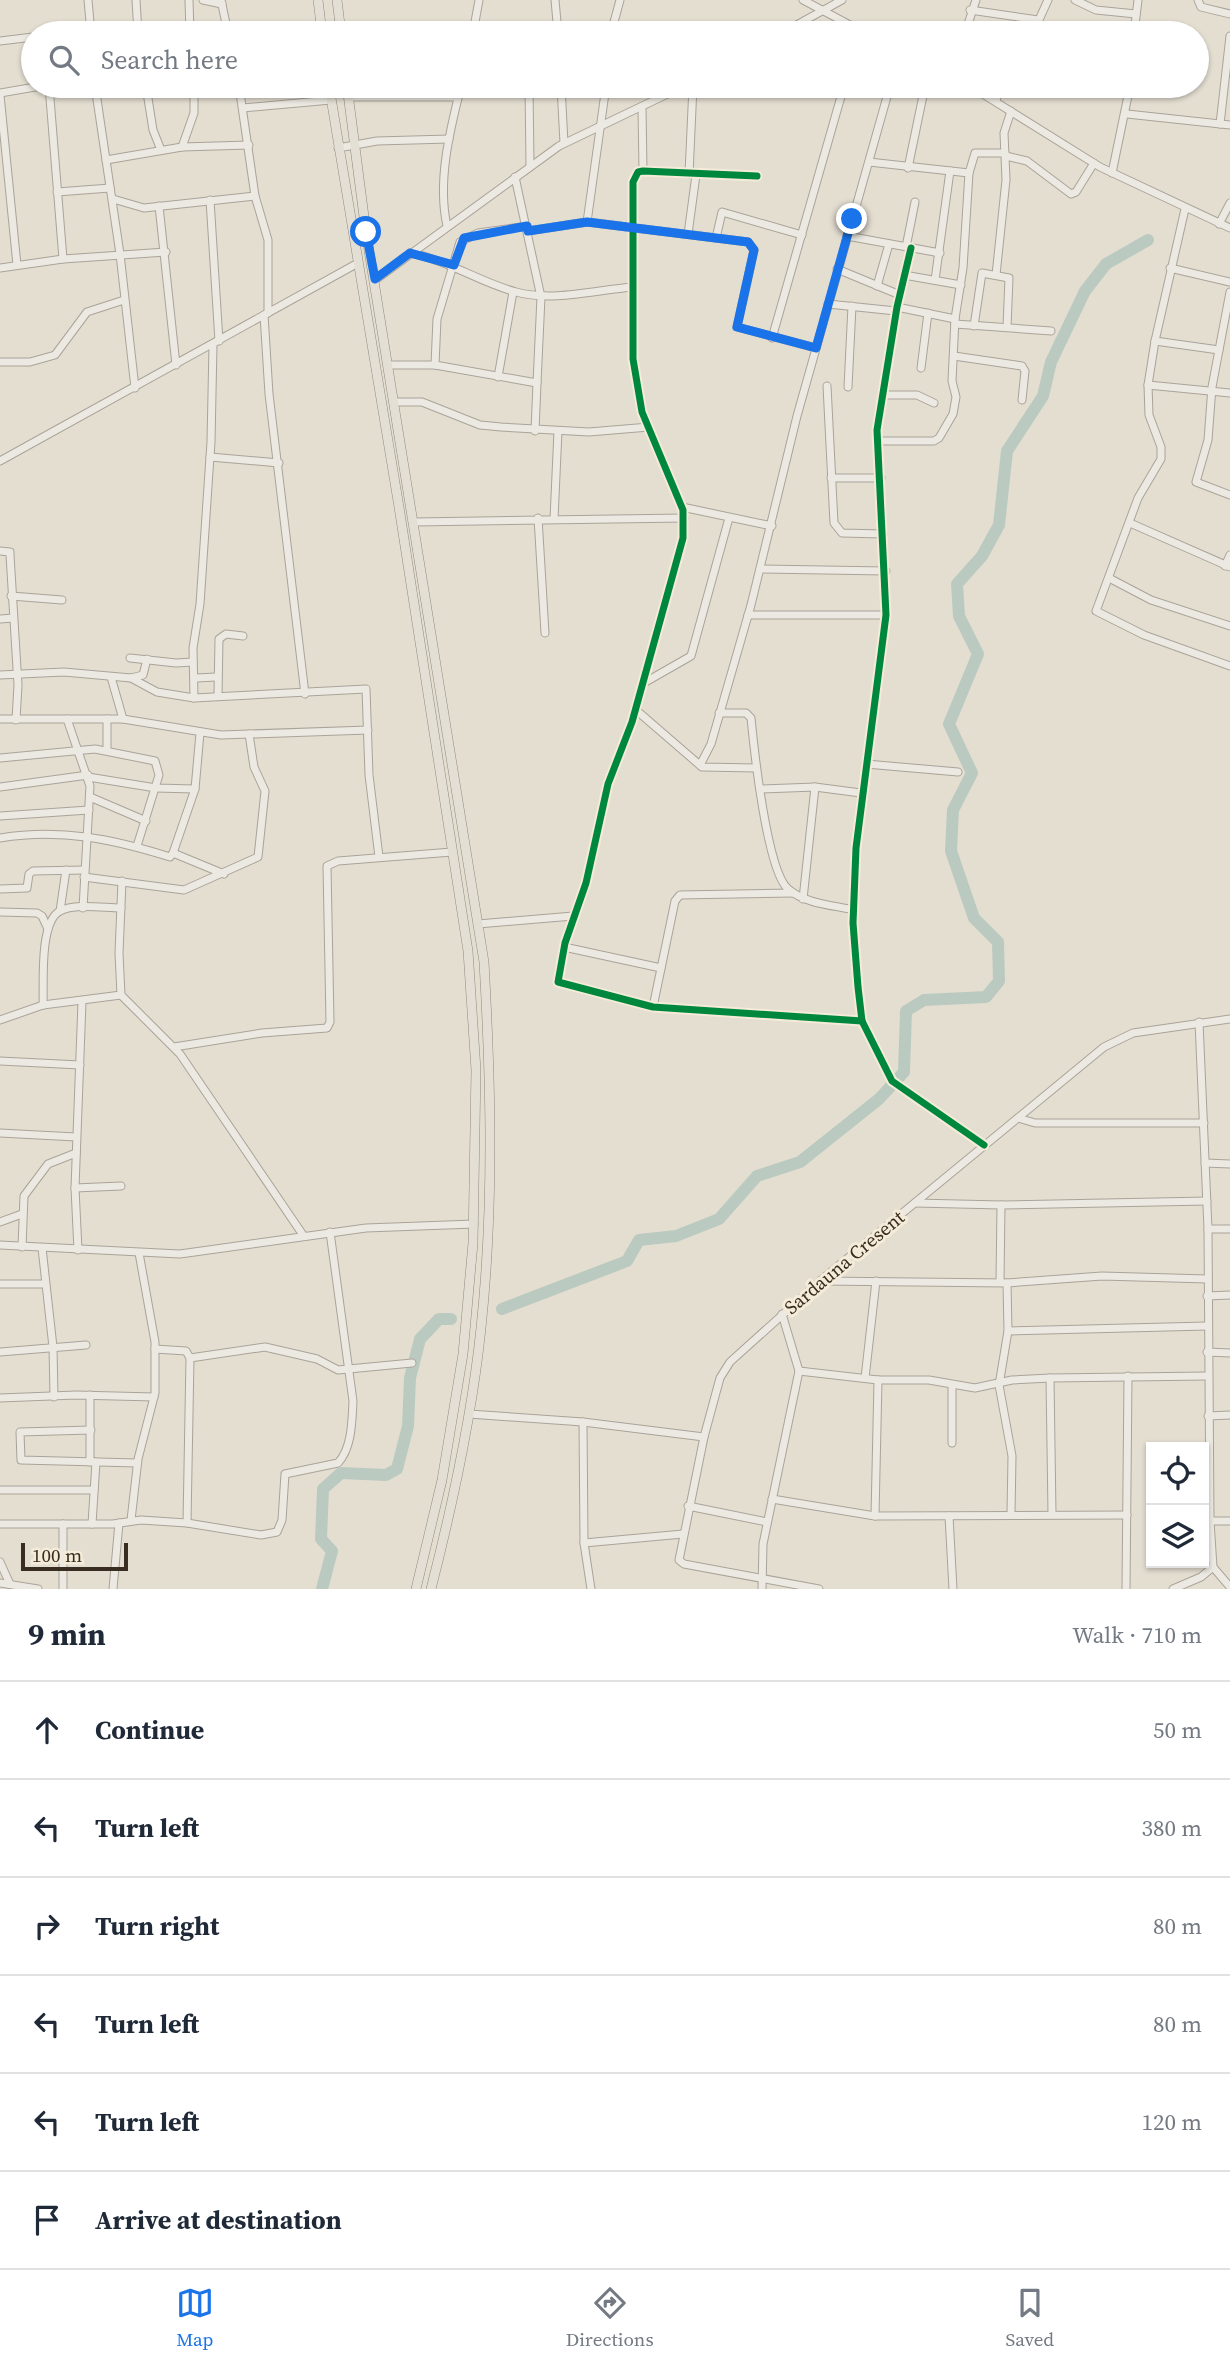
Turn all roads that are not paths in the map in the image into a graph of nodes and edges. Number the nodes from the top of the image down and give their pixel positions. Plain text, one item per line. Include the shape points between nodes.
1 (88, 0) edge
2 (136, 0) edge
3 (189, 0) edge
4 (203, 0) edge
5 (318, 0) edge
6 (337, 0) edge
7 (479, 0) edge
8 (555, 0) edge
9 (620, 0) edge
10 (803, 0) edge
11 (842, 0) edge
12 (976, 0) edge
13 (1048, 0) edge
14 (1079, 0) edge
15 (1138, 0) edge
16 (1198, 0) edge
17 (222, 2) edge
18 (824, 10) junction
19 (970, 10) junction
20 (1136, 14) junction
21 (1230, 14) edge
22 (1038, 20) joint
23 (89, 21) edge
24 (137, 21) edge
25 (190, 21) edge
26 (226, 21) edge
27 (321, 21) edge
28 (340, 21) edge
29 (475, 21) edge
30 (557, 21) edge
31 (614, 21) edge
32 (804, 21) edge
33 (843, 21) edge
34 (968, 21) edge
35 (1135, 21) edge
36 (1230, 36) edge
37 (21, 38) edge
38 (0, 41) edge
39 (21, 90) edge
40 (0, 94) edge
41 (50, 98) edge
42 (97, 98) edge
43 (148, 98) edge
44 (194, 98) edge
45 (241, 98) edge
46 (348, 98) edge
47 (458, 98) edge
48 (529, 98) edge
49 (562, 98) edge
50 (604, 98) edge
51 (660, 98) edge
52 (693, 98) edge
53 (841, 98) edge
54 (887, 98) edge
55 (923, 98) edge
56 (991, 98) edge
57 (997, 98) edge
58 (1129, 98) edge
59 (331, 100) joint
60 (996, 101) junction
61 (642, 107) junction
62 (243, 108) junction
63 (1011, 111) junction
64 (1127, 114) junction
65 (1220, 124) junction
66 (601, 125) junction
67 (1230, 125) edge
68 (2, 130) edge
69 (449, 139) junction
70 (564, 143) junction
71 (249, 145) junction
72 (355, 145) junction
73 (182, 147) junction
74 (338, 148) junction
75 (161, 150) junction
76 (1006, 154) junction
77 (106, 160) junction
78 (869, 162) junction
79 (1094, 163) junction
80 (530, 166) junction
81 (908, 168) junction
82 (643, 171) junction
83 (950, 171) junction
84 (969, 173) junction
85 (1112, 173) junction
86 (693, 174) junction
87 (757, 176) dead end
88 (516, 177) junction
89 (110, 188) junction
90 (57, 192) junction
91 (255, 196) junction
92 (113, 199) junction
93 (210, 200) junction
94 (915, 202) dead end
95 (1230, 203) edge
96 (159, 206) junction
97 (1185, 209) junction
98 (10, 211) junction
99 (0, 213) edge
100 (587, 222) junction
101 (1219, 223) junction
102 (447, 226) junction
103 (633, 228) junction
104 (1230, 228) edge
105 (528, 229) junction
106 (688, 234) junction
107 (802, 235) junction
108 (846, 236) junction
109 (716, 238) junction
110 (888, 244) junction
111 (908, 247) junction
112 (166, 252) junction
113 (410, 253) junction
114 (940, 253) junction
115 (120, 254) junction
116 (63, 259) junction
117 (358, 263) junction
118 (17, 265) junction
119 (454, 265) junction
120 (0, 268) edge
121 (1170, 268) junction
122 (837, 269) junction
123 (904, 275) junction
124 (996, 275) junction
125 (375, 279) junction
126 (935, 280) junction
127 (1230, 282) edge
128 (961, 285) junction
129 (877, 286) junction
130 (633, 287) junction
131 (513, 292) junction
132 (1230, 292) edge
133 (900, 295) junction
134 (541, 298) junction
135 (124, 300) junction
136 (828, 304) junction
137 (852, 306) junction
138 (897, 309) junction
139 (928, 313) junction
140 (266, 314) junction
141 (1228, 318) edge
142 (955, 321) junction
143 (974, 326) junction
144 (1007, 327) junction
145 (1051, 331) dead end
146 (772, 338) junction
147 (1156, 341) junction
148 (216, 343) junction
149 (816, 348) junction
150 (1219, 350) junction
151 (954, 356) junction
152 (0, 362) edge
153 (176, 365) junction
154 (390, 365) junction
155 (435, 365) junction
156 (921, 368) dead end
157 (498, 377) junction
158 (537, 383) junction
159 (1148, 384) junction
160 (827, 386) dead end
161 (848, 387) dead end
162 (135, 388) junction
163 (1212, 391) junction
164 (1230, 393) edge
165 (882, 395) junction
166 (1022, 400) dead end
167 (396, 402) junction
168 (934, 403) dead end
169 (649, 427) junction
170 (535, 431) junction
171 (558, 431) junction
172 (878, 441) junction
173 (210, 457) junction
174 (0, 461) edge
175 (279, 463) junction
176 (831, 478) junction
177 (881, 478) junction
178 (1230, 495) edge
179 (682, 507) junction
180 (538, 518) junction
181 (684, 518) junction
182 (729, 518) junction
183 (554, 519) junction
184 (415, 522) junction
185 (1130, 523) junction
186 (772, 526) junction
187 (883, 534) junction
188 (0, 551) edge
189 (1230, 555) edge
190 (1227, 566) edge
191 (760, 569) junction
192 (886, 571) junction
193 (1109, 578) junction
194 (12, 596) junction
195 (62, 600) dead end
196 (748, 615) junction
197 (886, 615) junction
198 (13, 618) junction
199 (0, 620) edge
200 (1230, 626) edge
201 (545, 633) dead end
202 (243, 636) dead end
203 (130, 657) dead end
204 (147, 659) junction
205 (193, 662) junction
206 (1230, 666) edge
207 (17, 674) junction
208 (0, 676) edge
209 (111, 677) junction
210 (216, 677) junction
211 (131, 678) junction
212 (196, 678) junction
213 (642, 684) junction
214 (305, 694) junction
215 (218, 695) junction
216 (194, 698) junction
217 (636, 710) junction
218 (719, 713) junction
219 (0, 719) edge
220 (67, 719) junction
221 (107, 719) junction
222 (123, 719) junction
223 (16, 720) junction
224 (368, 730) junction
225 (200, 733) junction
226 (249, 734) junction
227 (78, 750) junction
228 (107, 750) junction
229 (0, 758) edge
230 (866, 764) junction
231 (700, 765) junction
232 (756, 768) junction
233 (958, 772) dead end
234 (88, 776) junction
235 (0, 787) edge
236 (815, 787) junction
237 (156, 788) junction
238 (195, 789) junction
239 (760, 789) junction
240 (861, 793) junction
241 (90, 797) junction
242 (89, 810) junction
243 (0, 816) edge
244 (146, 821) junction
245 (89, 835) junction
246 (0, 838) edge
247 (137, 846) junction
248 (452, 852) junction
249 (173, 853) junction
250 (379, 857) junction
251 (66, 870) junction
252 (84, 874) junction
253 (224, 874) junction
254 (122, 881) junction
255 (0, 889) edge
256 (793, 893) junction
257 (803, 899) junction
258 (83, 908) junction
259 (121, 908) junction
260 (854, 910) junction
261 (60, 911) junction
262 (0, 912) edge
263 (573, 916) junction
264 (478, 923) junction
265 (48, 929) junction
266 (564, 947) junction
267 (661, 968) junction
268 (121, 995) junction
269 (82, 1002) junction
270 (44, 1005) junction
271 (653, 1007) junction
272 (1230, 1019) edge
273 (0, 1020) edge
274 (862, 1021) junction
275 (1199, 1022) junction
276 (174, 1048) junction
277 (0, 1061) edge
278 (80, 1065) junction
279 (1018, 1118) junction
280 (1204, 1123) junction
281 (0, 1133) edge
282 (76, 1137) junction
283 (984, 1145) junction
284 (76, 1153) junction
285 (1205, 1163) junction
286 (1230, 1164) edge
287 (121, 1186) dead end
288 (75, 1188) junction
289 (1207, 1201) junction
290 (914, 1203) junction
291 (1001, 1205) junction
292 (22, 1214) junction
293 (0, 1222) edge
294 (474, 1224) junction
295 (1208, 1229) junction
296 (1230, 1229) edge
297 (330, 1232) junction
298 (303, 1235) junction
299 (0, 1245) edge
300 (22, 1247) junction
301 (42, 1248) junction
302 (78, 1250) junction
303 (139, 1253) junction
304 (1207, 1279) junction
305 (820, 1281) junction
306 (876, 1281) junction
307 (1003, 1282) junction
308 (0, 1284) edge
309 (44, 1284) junction
310 (1230, 1295) edge
311 (1207, 1296) junction
312 (782, 1314) junction
313 (1207, 1326) junction
314 (1008, 1331) junction
315 (86, 1345) dead end
316 (53, 1347) junction
317 (155, 1349) junction
318 (0, 1352) edge
319 (1207, 1352) junction
320 (1230, 1353) edge
321 (190, 1358) junction
322 (412, 1363) dead end
323 (349, 1371) junction
324 (799, 1371) junction
325 (1128, 1376) junction
326 (1207, 1376) junction
327 (865, 1378) junction
328 (1050, 1378) junction
329 (878, 1380) junction
330 (953, 1385) junction
331 (999, 1385) junction
332 (90, 1395) junction
333 (54, 1397) junction
334 (154, 1397) junction
335 (0, 1398) edge
336 (470, 1414) junction
337 (1230, 1415) edge
338 (1208, 1416) junction
339 (583, 1422) junction
340 (90, 1430) junction
341 (704, 1437) junction
342 (952, 1443) dead end
343 (93, 1462) junction
344 (137, 1463) junction
345 (0, 1490) edge
346 (94, 1490) junction
347 (772, 1499) junction
348 (688, 1506) junction
349 (1011, 1514) junction
350 (1052, 1514) junction
351 (1127, 1515) junction
352 (949, 1516) junction
353 (875, 1517) junction
354 (131, 1520) junction
355 (767, 1521) junction
356 (1210, 1521) junction
357 (1230, 1521) edge
358 (119, 1523) junction
359 (187, 1523) junction
360 (0, 1524) edge
361 (62, 1524) junction
362 (92, 1524) junction
363 (683, 1534) junction
364 (584, 1543) junction
365 (0, 1562) edge
366 (1213, 1567) junction
367 (761, 1577) junction
368 (0, 1583) edge
369 (10, 1584) junction
370 (1223, 1585) edge
371 (791, 1586) edge
372 (1230, 1587) edge
373 (38, 1589) edge
374 (63, 1589) edge
375 (113, 1589) edge
376 (416, 1589) edge
377 (431, 1589) edge
378 (591, 1589) edge
379 (762, 1589) edge
380 (819, 1589) edge
381 (953, 1589) edge
382 (1126, 1589) edge
383 (1173, 1589) edge

1 - 23 street
2 - 24 street
3 - 25 street
4 - 17 street
5 - 27 main road
6 - 28 main road
7 - 29 street
8 - 30 street
9 - 31 street
10 - 18 street
11 - 18 street
12 - 19 street
13 - 22 street
14 - 20 street via 1096,10
15 - 20 street
16 - 21 street via 1201,7
17 - 26 street
18 - 32 street
18 - 33 street
19 - 22 street
19 - 34 street
20 - 35 street
36 - 65 street
37 - 38 street
39 - 40 street
40 - 68 street
41 - 90 street
42 - 77 street
43 - 75 street
44 - 73 street via 194,113
45 - 62 street
46 - 72 main road
47 - 69 street
48 - 80 street
49 - 70 street
50 - 66 street
51 - 61 street
52 - 86 street
53 - 107 street
54 - 78 street
55 - 81 street
56 - 60 street
57 - 60 street
58 - 64 street
59 - 62 street
59 - 74 main road
60 - 63 street
61 - 66 street
61 - 82 street
62 - 71 street
63 - 76 street via 1004,133
63 - 79 street
64 - 65 street
64 - 85 street
65 - 67 street
66 - 70 street
66 - 100 street
68 - 98 street
69 - 72 street via 393,139
69 - 102 street via 442,202
70 - 80 street
71 - 73 street
71 - 91 street
72 - 74 street
72 - 125 main road
73 - 75 street
74 - 117 main road
75 - 77 street
76 - 79 street via 1027,161 1071,194
76 - 84 street via 975,153
76 - 124 street
77 - 89 street
78 - 81 street
78 - 108 street
79 - 85 street
80 - 88 street
81 - 83 street
82 - 86 street
82 - 103 street via 633,182
83 - 84 street
83 - 114 street
84 - 128 street
85 - 97 street
86 - 87 street
86 - 106 street
88 - 102 street
88 - 105 street
89 - 90 street
89 - 92 street
90 - 116 street
91 - 93 street
91 - 140 street via 268,240
92 - 96 street via 144,208
92 - 115 street
93 - 96 street
93 - 148 street
94 - 111 street
95 - 101 street
96 - 112 street
97 - 101 street
97 - 121 street
98 - 99 street
98 - 118 street
100 - 103 street
100 - 105 street
101 - 104 street
102 - 113 street
103 - 106 street
103 - 130 street
105 - 119 street via 464,238
105 - 134 street
106 - 109 street
107 - 109 street via 722,212
107 - 146 street
108 - 110 street
108 - 122 street
109 - 146 street via 753,245 737,327
110 - 111 street
110 - 129 street
111 - 114 street
111 - 123 street
112 - 115 street
112 - 153 street
113 - 119 street
113 - 125 street
114 - 126 street
115 - 116 street
115 - 135 street
116 - 118 street
117 - 140 street
117 - 248 main road
118 - 120 street
119 - 131 street
119 - 155 street via 437,319
121 - 127 street
121 - 147 street
122 - 129 street
122 - 136 street
123 - 126 street
123 - 133 street
124 - 143 street via 980,275
124 - 144 street via 1010,280
125 - 154 main road
126 - 128 street
128 - 142 street
129 - 133 street
130 - 134 street
130 - 169 street via 633,359
131 - 134 street
131 - 157 street
132 - 141 street
133 - 138 street
134 - 158 street
135 - 152 street via 87,312 55,355 30,362
135 - 162 street
136 - 137 street
136 - 149 street
137 - 138 street
137 - 161 street
138 - 139 street
138 - 165 street
139 - 142 street
139 - 156 street
140 - 148 street
140 - 175 street via 269,394
141 - 150 street
142 - 143 street
142 - 151 street
143 - 144 street
144 - 145 street
146 - 149 street
147 - 150 street
147 - 159 street
148 - 153 street
148 - 173 street
149 - 186 street
150 - 163 street
151 - 166 street via 1022,366
151 - 172 street via 954,405 939,438
153 - 162 street
154 - 155 street
154 - 167 main road
155 - 157 street
157 - 158 street
158 - 170 street
159 - 163 street
159 - 185 street via 1149,415 1161,459
160 - 176 street
162 - 174 street
163 - 164 street
163 - 178 street via 1209,440 1196,482
165 - 168 street via 917,395
165 - 172 street
167 - 170 street via 422,402 480,425
167 - 184 main road
169 - 171 street
169 - 179 street
170 - 171 street
171 - 183 street
172 - 177 street
173 - 175 street
173 - 205 street
175 - 214 street
176 - 177 street
176 - 187 street via 834,523 839,532
177 - 187 street
179 - 181 street
179 - 182 street
180 - 183 street
180 - 184 street
180 - 201 street
181 - 183 street
181 - 213 street via 667,600
182 - 186 street
182 - 213 street via 691,656
184 - 264 main road
185 - 190 street
185 - 193 street
186 - 191 street
187 - 192 street
188 - 194 street via 10,552
189 - 190 street
191 - 192 street
191 - 196 street
192 - 197 street
193 - 200 street via 1151,600
193 - 206 street via 1097,614
194 - 195 street
194 - 198 street
196 - 197 street
196 - 218 street
197 - 230 street
198 - 199 street
198 - 207 street
202 - 210 street via 220,636
203 - 204 street
204 - 205 street
204 - 211 street via 143,676
205 - 212 street
207 - 208 street
207 - 209 street via 64,671
207 - 223 street
209 - 211 street
209 - 222 street
210 - 212 street
210 - 215 street
211 - 216 street via 157,692
212 - 216 street
213 - 217 street
214 - 215 street
214 - 224 street via 366,689
215 - 216 street
217 - 231 street
217 - 263 street via 611,776 586,883
218 - 231 street
218 - 232 street via 749,715
219 - 223 street
220 - 221 street
220 - 223 street
220 - 227 street
221 - 222 street
221 - 228 street
222 - 225 street
224 - 226 street
224 - 250 street
225 - 226 street
225 - 238 street
226 - 253 street via 254,767 265,791 261,851 252,862
227 - 228 street
227 - 229 street
227 - 234 street
228 - 237 street via 155,761 159,769
230 - 233 street
230 - 240 street
231 - 232 street
232 - 239 street
234 - 235 street
234 - 237 street
234 - 241 street
236 - 239 street
236 - 240 street
236 - 257 street
237 - 238 street
237 - 244 street
238 - 249 street
239 - 256 street via 773,855 785,887
240 - 260 street
241 - 242 street
241 - 244 street
242 - 243 street
242 - 245 street
244 - 247 street
245 - 246 street
245 - 247 street
245 - 252 street
247 - 249 street via 170,857
248 - 250 street
248 - 294 main road via 468,951 476,1069
249 - 253 street
250 - 276 street via 327,866 329,1026
251 - 252 street
251 - 255 street via 33,871 27,888
251 - 261 street
252 - 254 street
252 - 258 street
253 - 254 street via 184,890
254 - 259 street
256 - 257 street
256 - 267 street via 680,895
257 - 260 street
258 - 259 street
258 - 261 street
259 - 268 street
260 - 274 street
261 - 265 street
262 - 265 street via 37,913
263 - 264 street
263 - 266 street
264 - 336 main road via 491,1072 492,1167
265 - 270 street
266 - 267 street
266 - 271 street via 560,984
267 - 271 street
268 - 269 street
268 - 276 street
269 - 270 street
269 - 278 street
270 - 273 street
271 - 274 street
272 - 275 street, Sardauna Cresent
274 - 283 street via 893,1082
275 - 279 street, Sardauna Cresent via 1118,1038
275 - 280 street
276 - 298 street
277 - 278 street
278 - 282 street
279 - 280 street via 1035,1123
279 - 283 street, Sardauna Cresent
280 - 285 street
281 - 282 street
282 - 284 street
283 - 290 street, Sardauna Cresent
284 - 288 street
284 - 292 street via 44,1168 23,1198
285 - 286 street
285 - 289 street
287 - 288 street
288 - 302 street
289 - 291 street
289 - 295 street
290 - 291 street
290 - 305 street, Sardauna Cresent
291 - 307 street
292 - 293 street
292 - 300 street
294 - 297 street
294 - 376 main road via 463,1354 442,1480
295 - 296 street
295 - 304 street
297 - 298 street
297 - 323 street
298 - 303 street via 180,1254
299 - 300 street
300 - 301 street
301 - 302 street
301 - 309 street
302 - 303 street
303 - 317 street
304 - 307 street via 1102,1276
304 - 311 street
305 - 306 street
305 - 312 street, Sardauna Cresent
306 - 307 street
306 - 327 street
307 - 314 street
308 - 309 street
309 - 316 street
310 - 311 street
311 - 313 street
312 - 324 street
312 - 341 street, Sardauna Cresent via 724,1370
313 - 314 street
313 - 319 street
314 - 331 street
315 - 316 street
316 - 318 street
316 - 333 street
317 - 321 street via 186,1351
317 - 334 street
319 - 320 street
319 - 326 street
321 - 323 street via 275,1347 317,1359 331,1369
321 - 359 street
322 - 323 street
323 - 359 street via 353,1413 343,1458 328,1466 285,1474 277,1532 261,1535
324 - 327 street
324 - 347 street
325 - 326 street
325 - 328 street
325 - 351 street
326 - 338 street
327 - 329 street
328 - 331 street
328 - 350 street
329 - 330 street
329 - 353 street
330 - 331 street
330 - 342 street
331 - 349 street via 1012,1456
332 - 333 street
332 - 334 street
332 - 340 street
333 - 335 street
334 - 344 street
336 - 339 street
336 - 377 main road
337 - 338 street
338 - 356 street
339 - 341 street
339 - 364 street
340 - 343 street
340 - 343 street via 20,1433 22,1461
341 - 348 street, Sardauna Cresent
343 - 344 street
343 - 346 street
344 - 354 street
345 - 346 street
346 - 362 street
347 - 353 street
347 - 355 street
348 - 355 street
348 - 363 street, Sardauna Cresent
349 - 350 street
349 - 352 street
350 - 351 street
351 - 382 street
352 - 353 street
352 - 381 street
354 - 358 street
354 - 359 street
355 - 367 street
356 - 357 street
356 - 366 street
358 - 362 street
358 - 375 street
360 - 361 street
361 - 362 street
361 - 374 street
363 - 364 street
363 - 367 street, Sardauna Cresent via 678,1556 684,1564
364 - 378 street
365 - 369 street
366 - 370 street
366 - 383 street
367 - 371 street, Sardauna Cresent
367 - 379 street
368 - 369 street
369 - 373 street
370 - 372 street
371 - 380 street, Sardauna Cresent

